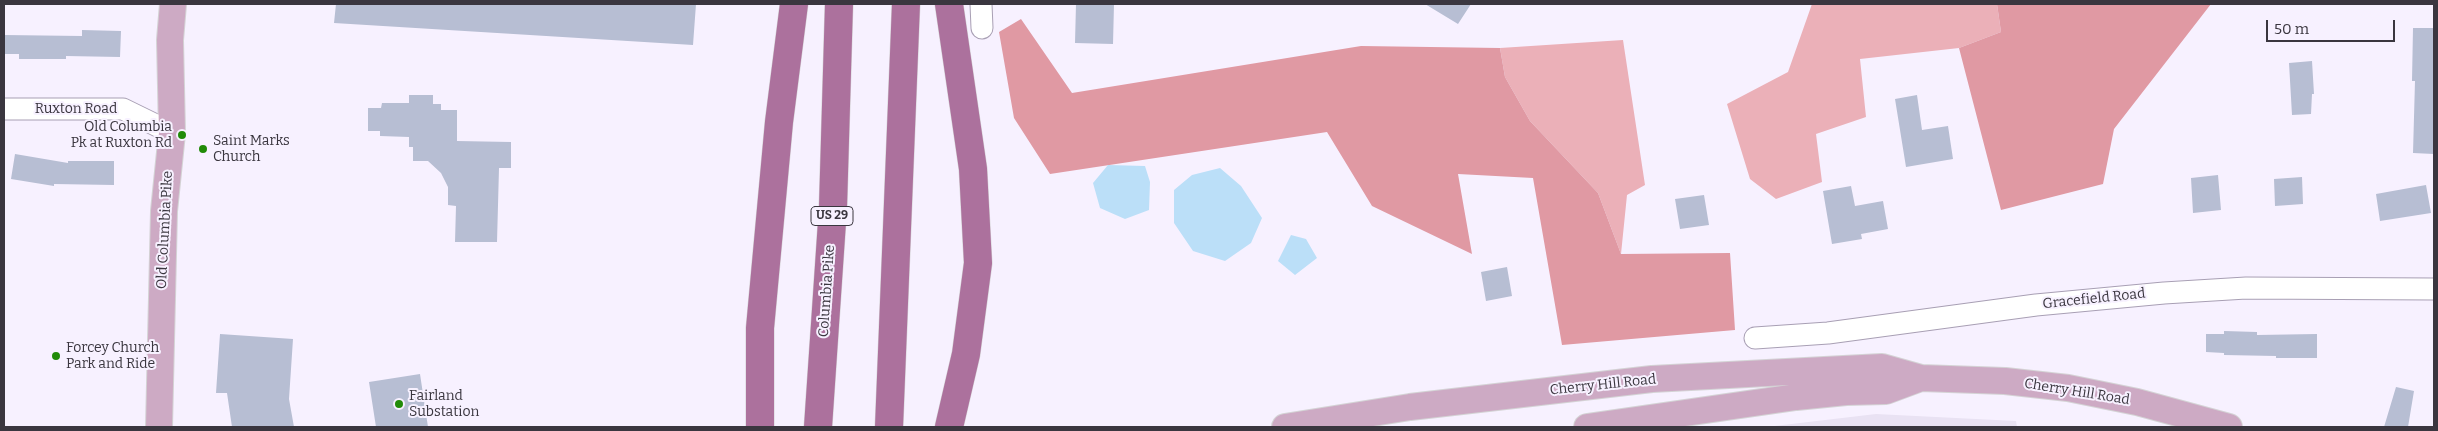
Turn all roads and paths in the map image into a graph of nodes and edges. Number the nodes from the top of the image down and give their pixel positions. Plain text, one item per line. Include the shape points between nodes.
1 (173, 4) edge
2 (794, 4) edge
3 (839, 4) edge
4 (906, 4) edge
5 (950, 4) edge
6 (981, 4) edge
7 (982, 28) dead end
8 (4, 109) edge
9 (172, 133) junction
10 (2434, 288) edge
11 (1755, 338) dead end
12 (1921, 378) junction
13 (1376, 420) edge
14 (952, 425) edge
15 (159, 427) edge
16 (760, 427) edge
17 (818, 427) edge
18 (889, 427) edge
19 (1286, 427) edge
20 (1587, 427) edge
21 (2229, 427) edge

1 - 9 main road, Old Columbia Pike via 170,40
2 - 16 highway via 779,122 760,328
3 - 17 highway, Columbia Pike / US 29 via 833,207
4 - 18 highway
5 - 14 highway via 973,169 978,263 966,354
6 - 7 street
8 - 9 street, Ruxton Road via 123,109
9 - 15 main road, Old Columbia Pike via 164,211
10 - 11 street, Gracefield Road via 2246,288 2164,293 2036,305 1828,333
12 - 13 main road, Cherry Hill Road via 1882,367 1739,373 1519,394
12 - 20 main road, Cherry Hill Road via 1886,391 1786,398
12 - 21 main road, Cherry Hill Road via 2005,381 2068,388 2137,402
13 - 19 main road, Cherry Hill Road

